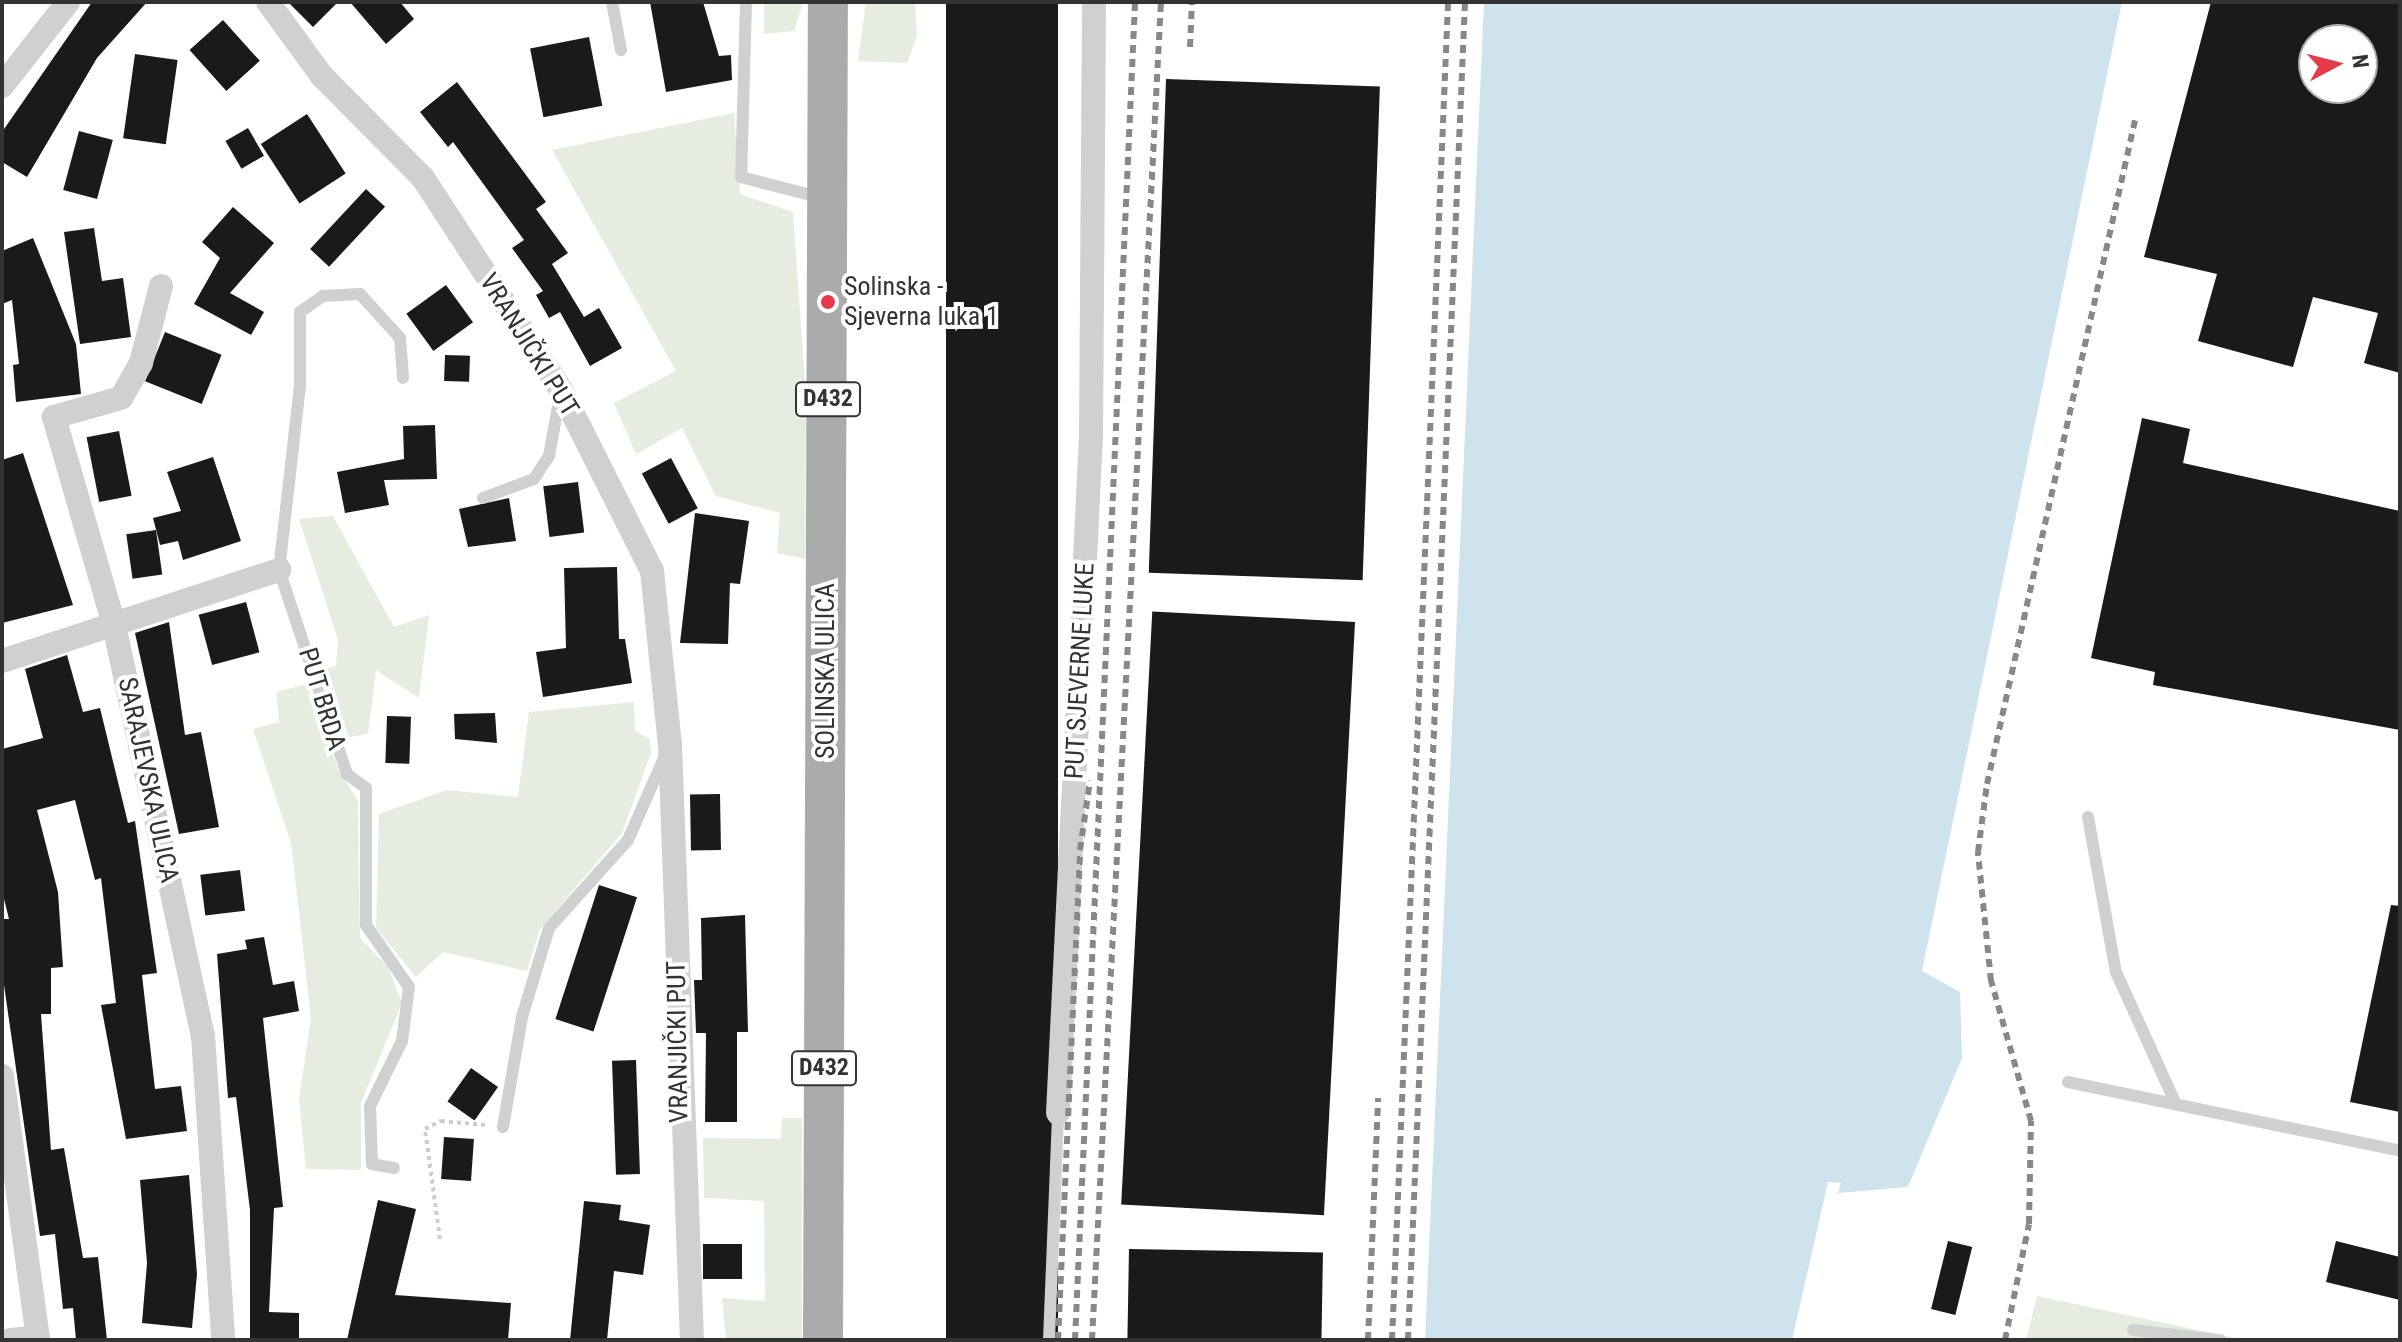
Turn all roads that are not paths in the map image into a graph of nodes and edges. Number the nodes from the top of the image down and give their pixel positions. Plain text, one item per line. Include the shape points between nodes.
1 (68, 2) edge
2 (268, 2) edge
3 (612, 2) edge
4 (746, 2) edge
5 (828, 2) edge
6 (1094, 2) edge
7 (621, 50) dead end
8 (2, 86) edge
9 (829, 200) junction
10 (161, 286) dead end
11 (403, 378) dead end
12 (561, 390) junction
13 (483, 498) dead end
14 (279, 570) junction
15 (114, 625) junction
16 (2, 661) edge
17 (670, 744) junction
18 (2088, 817) dead end
19 (2, 1076) edge
20 (2068, 1082) dead end
21 (2176, 1104) junction
22 (1058, 1113) joint
23 (503, 1127) road end
24 (2400, 1151) edge
25 (394, 1168) dead end
26 (2133, 1330) dead end
27 (38, 1338) edge
28 (11, 1340) edge
29 (223, 1340) edge
30 (692, 1340) edge
31 (823, 1340) edge
32 (1049, 1340) edge
33 (2220, 1340) edge

1 - 8 street
2 - 12 street, VRANJIČKI PUT via 322,76 423,178
3 - 7 lane
4 - 9 lane via 741,177
5 - 9 main road, SOLINSKA ULICA / D432
6 - 22 street, PUT SJEVERNE LUKE via 1091,436
9 - 31 main road, SOLINSKA ULICA / D432
10 - 15 street, SARAJEVSKA ULICA via 141,363 121,398 54,417
11 - 14 lane via 400,338 360,294 323,296 300,312 300,386
12 - 13 lane via 549,456 534,479
12 - 17 street, VRANJIČKI PUT via 652,571
14 - 15 street
14 - 25 lane, PUT BRDA via 347,774 366,788 366,925 409,987 402,1041 370,1106 372,1164
15 - 16 street
15 - 29 street, SARAJEVSKA ULICA via 203,1035
17 - 23 lane, VRANJIČKI PUT via 628,840 549,928 522,1017
17 - 30 street, VRANJIČKI PUT
18 - 21 lane via 2116,972
19 - 27 street
20 - 21 lane
21 - 24 lane
22 - 32 lane, PUT SJEVERNE LUKE
26 - 33 lane
27 - 28 street

